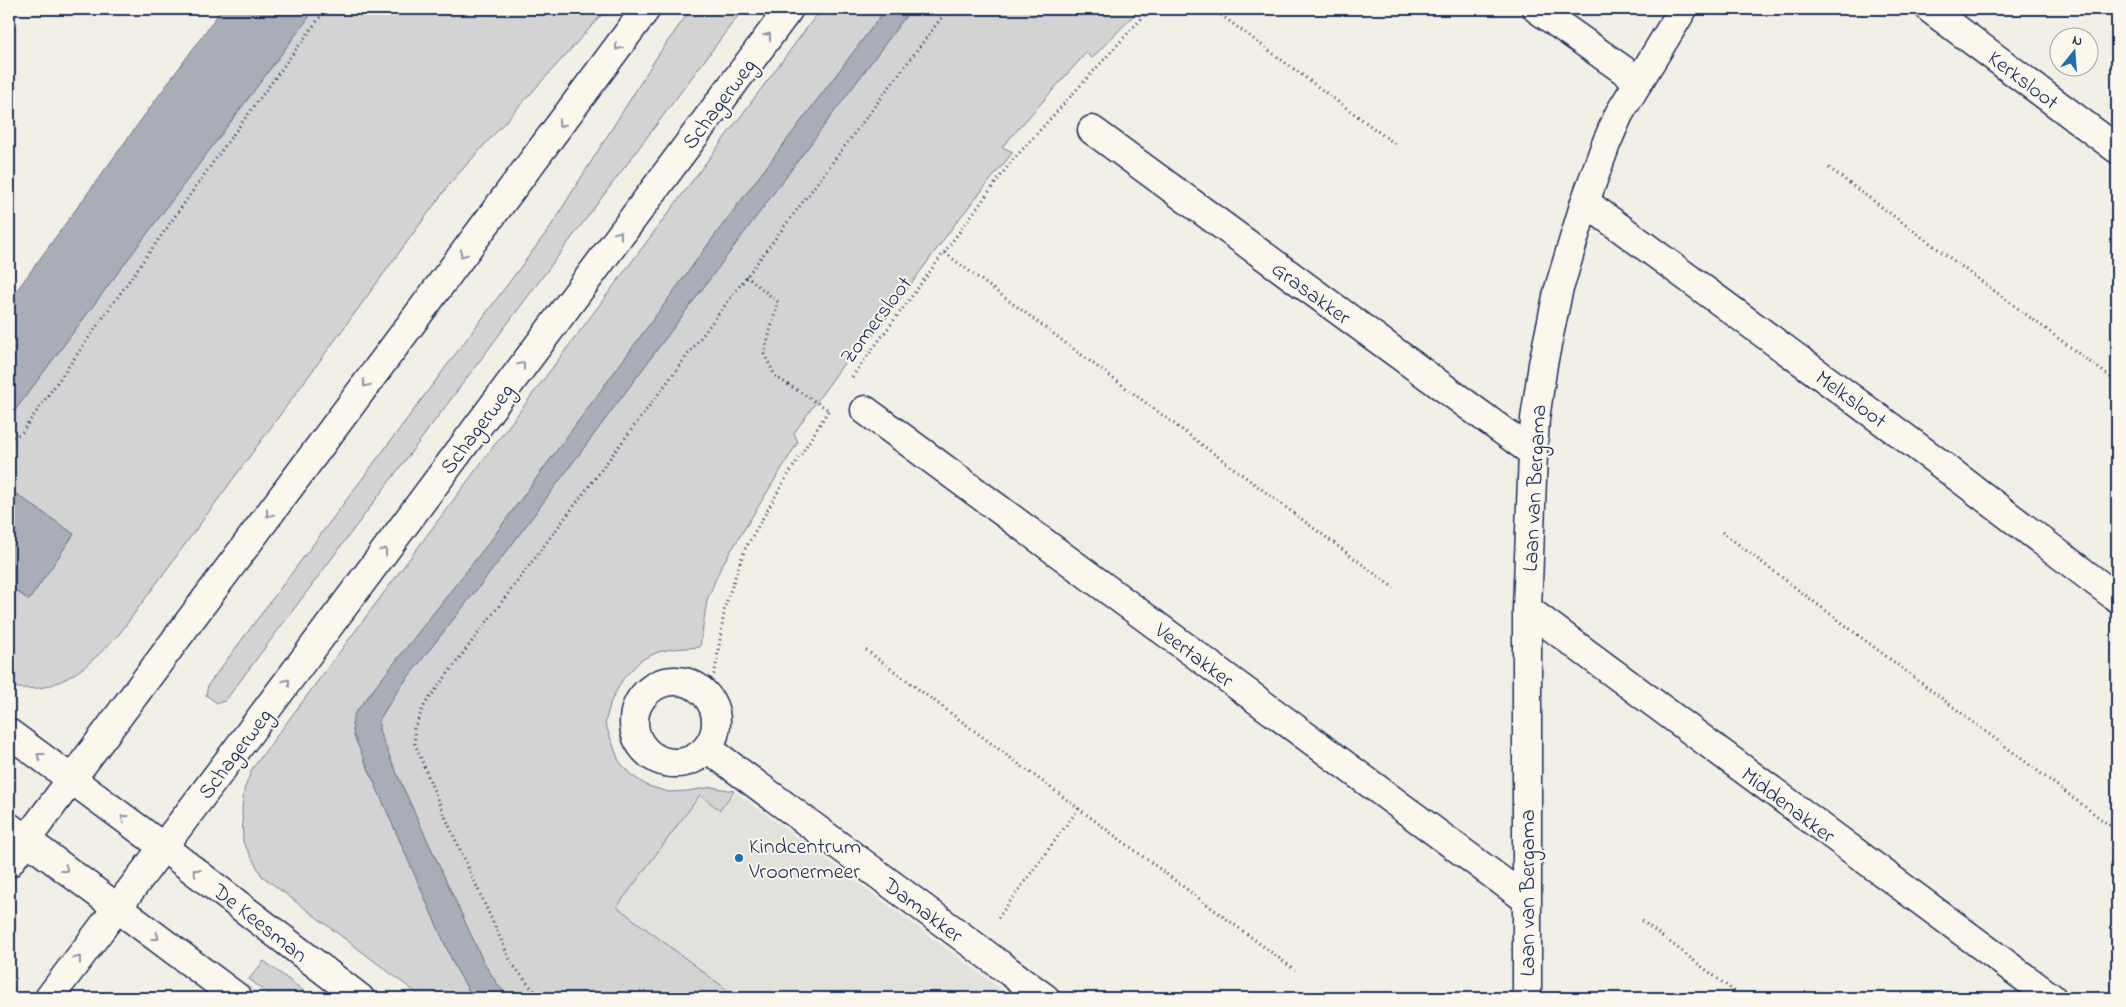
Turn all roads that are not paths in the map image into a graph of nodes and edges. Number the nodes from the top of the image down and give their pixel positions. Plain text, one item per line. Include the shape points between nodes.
1 (646, 9) edge
2 (789, 9) edge
3 (1537, 9) edge
4 (1682, 9) edge
5 (1930, 9) edge
6 (1639, 81) junction
7 (1092, 130) dead end
8 (2117, 149) edge
9 (1585, 202) junction
10 (864, 410) dead end
11 (1532, 453) junction
12 (2117, 598) edge
13 (1527, 609) junction
14 (9, 732) edge
15 (708, 748) junction
16 (71, 779) junction
17 (17, 833) edge
18 (163, 847) junction
19 (9, 862) edge
20 (1526, 899) junction
21 (117, 908) junction
22 (49, 998) edge
23 (238, 998) edge
24 (360, 998) edge
25 (1045, 998) edge
26 (1527, 998) edge
27 (2052, 998) edge

1 -> 16 street
18 -> 2 street, Schagerweg
3 - 6 street
4 - 6 street, Laan van Bergama
5 - 8 street, Kerksloot
6 - 9 street, Laan van Bergama via 1619,114
7 - 11 street, Grasakker
9 - 11 street, Laan van Bergama via 1554,310
9 - 12 street, Melksloot
10 - 20 street, Veertakker
11 - 13 street, Laan van Bergama
13 - 20 street, Laan van Bergama
13 - 27 street, Middenakker
16 -> 14 street
15 - 15 street via 697,758 684,763 669,764 656,760 636,739 634,711 641,698 651,688 678,680 704,692 713,708 716,726
15 - 25 street, Damakker
16 - 17 street
18 -> 16 street
17 - 19 street
17 -> 21 street
18 - 21 street, Schagerweg
24 -> 18 street, De Keesman
20 - 26 street, Laan van Bergama
22 -> 21 street, Schagerweg
21 -> 23 street

